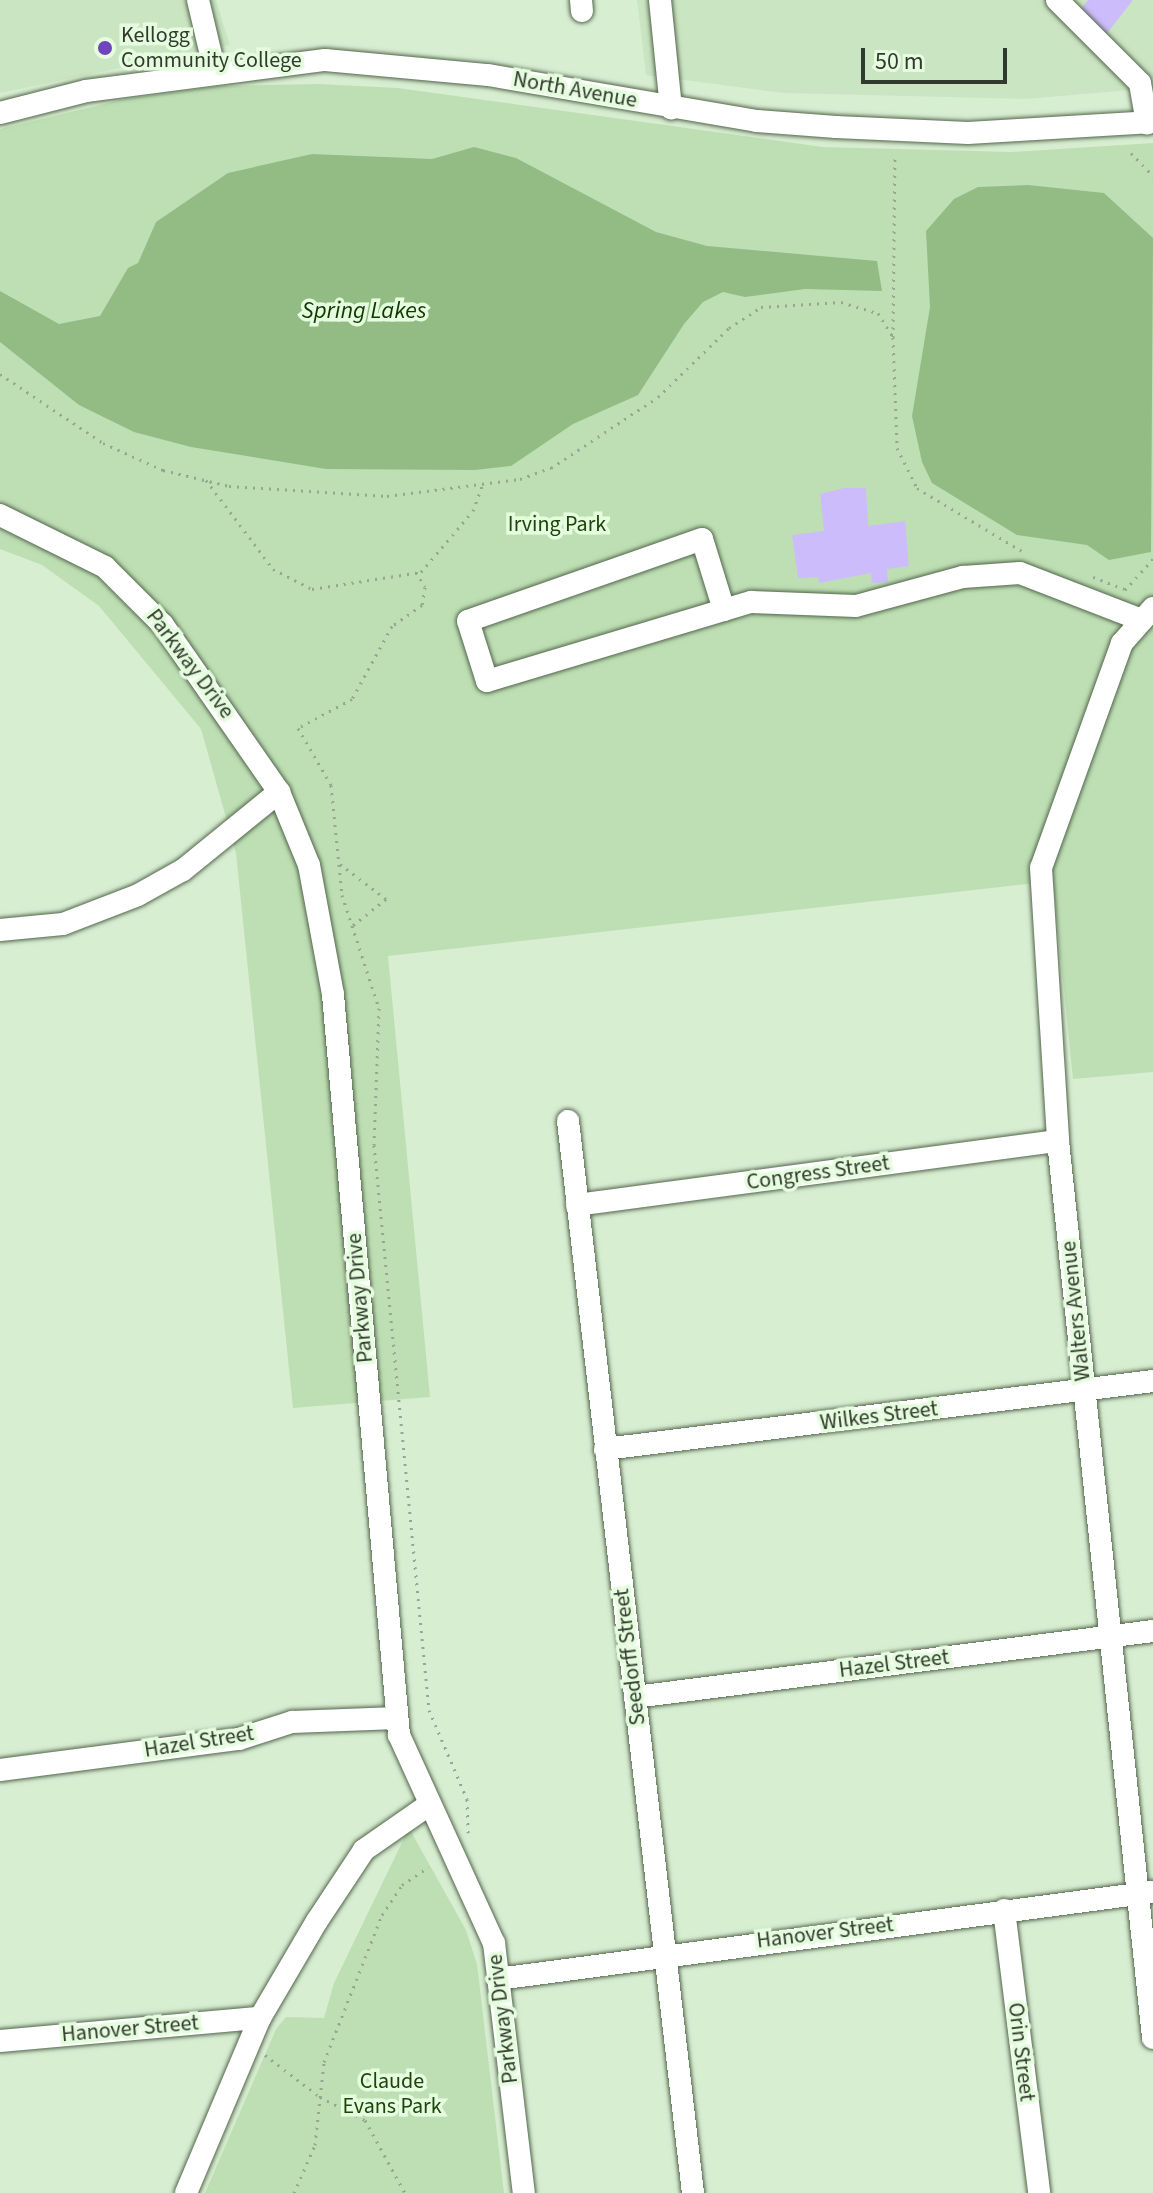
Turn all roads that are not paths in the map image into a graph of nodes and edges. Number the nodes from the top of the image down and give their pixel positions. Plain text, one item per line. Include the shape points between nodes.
1 (198, 0) edge
2 (660, 0) edge
3 (1057, 0) edge
4 (215, 72) junction
5 (671, 108) junction
6 (0, 113) edge
7 (1150, 122) edge
8 (0, 515) edge
9 (724, 610) junction
10 (1148, 614) edge
11 (279, 792) junction
12 (0, 930) edge
13 (568, 1121) dead end
14 (1058, 1141) junction
15 (577, 1205) junction
16 (1153, 1381) edge
17 (1084, 1390) junction
18 (605, 1449) junction
19 (1153, 1631) edge
20 (1110, 1637) junction
21 (635, 1697) junction
22 (397, 1718) junction
23 (0, 1770) edge
24 (427, 1806) junction
25 (1144, 1893) edge
26 (1004, 1910) junction
27 (664, 1954) junction
28 (498, 1979) junction
29 (260, 2018) junction
30 (1153, 2038) edge
31 (0, 2041) edge
32 (186, 2193) edge
33 (524, 2193) edge
34 (693, 2193) edge
35 (1039, 2193) edge

1 - 4 street
2 - 5 street
3 - 7 street via 1140,83
4 - 5 street, North Avenue via 325,60 405,67
4 - 6 street, North Avenue via 86,91
5 - 7 street, North Avenue via 757,121 968,133
8 - 11 street, Parkway Drive via 70,545 136,594 191,662
9 - 9 street via 702,539 468,621 487,681
9 - 10 street via 803,601 856,606 963,577 1020,573
10 - 14 street, Walters Avenue via 1122,643 1041,868
11 - 12 street via 183,870 138,895 63,924
11 - 22 street, Parkway Drive via 309,865 333,995
13 - 15 street, Seedorff Street
14 - 15 street, Congress Street
14 - 17 street, Walters Avenue
15 - 18 street, Seedorff Street
16 - 17 street, Wilkes Street
17 - 18 street, Wilkes Street
17 - 20 street, Walters Avenue
18 - 21 street, Seedorff Street
19 - 20 street, Hazel Street
20 - 21 street, Hazel Street
20 - 25 street, Walters Avenue
21 - 27 street, Seedorff Street
22 - 23 street, Hazel Street via 292,1722 239,1739
22 - 24 street, Parkway Drive
24 - 28 street, Parkway Drive via 494,1943
24 - 29 street via 364,1850
25 - 26 street, Hanover Street
25 - 30 street, Walters Avenue
26 - 27 street, Hanover Street
26 - 35 street, Orin Street
27 - 28 street, Hanover Street
27 - 34 street, Seedorff Street
28 - 33 street, Parkway Drive
29 - 31 street, Hanover Street
29 - 32 street

